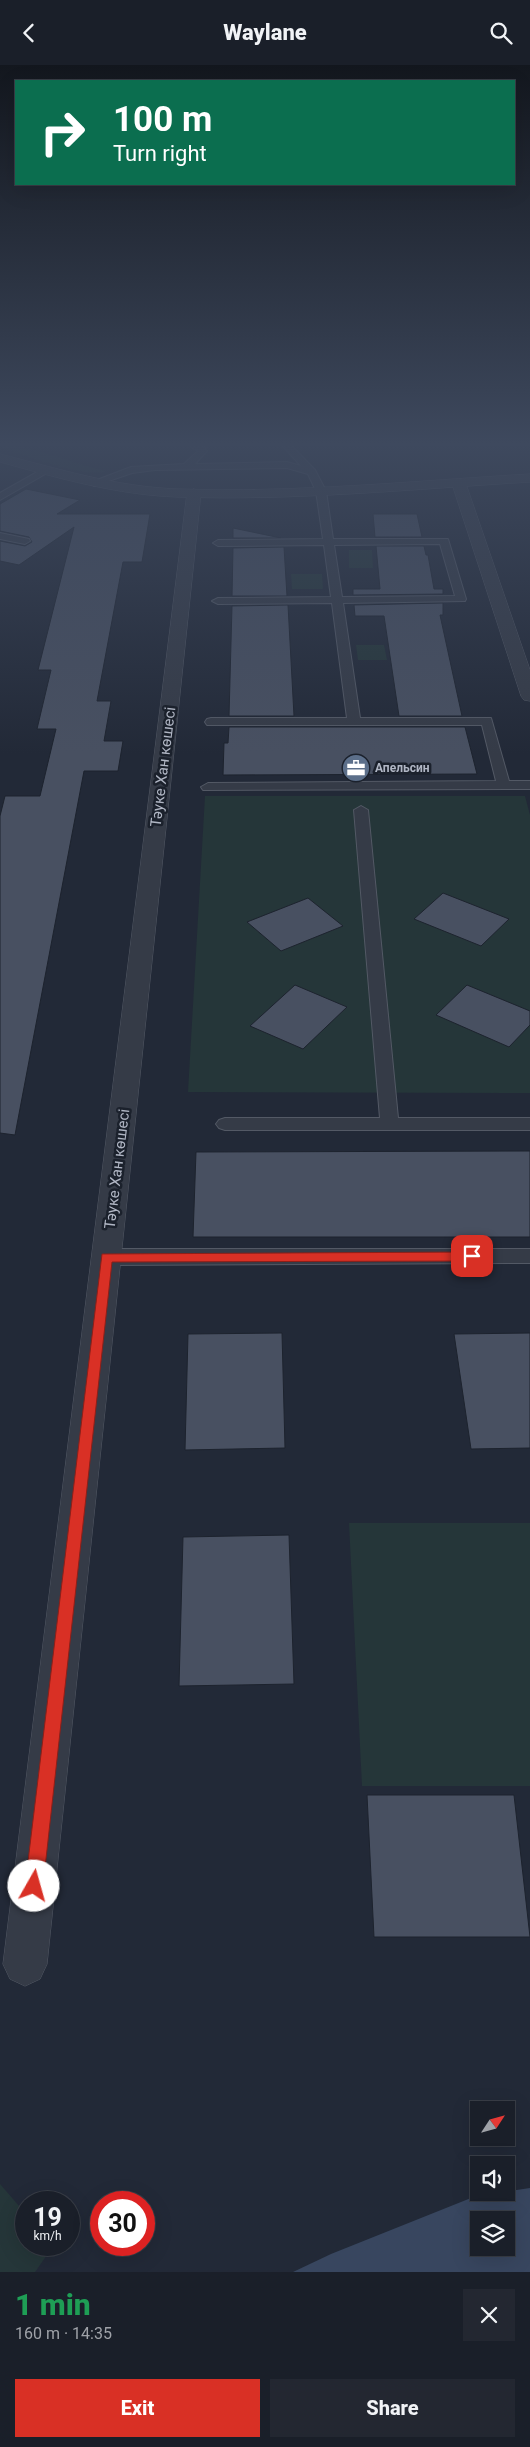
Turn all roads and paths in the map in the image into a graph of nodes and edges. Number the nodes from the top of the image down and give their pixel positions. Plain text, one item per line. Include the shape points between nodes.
1 (188, 548) edge
2 (330, 548) edge
3 (446, 548) edge
4 (481, 548) edge
5 (337, 600) junction
6 (218, 601) dead end
7 (530, 696) edge
8 (354, 721) junction
9 (211, 722) dead end
10 (530, 785) edge
11 (504, 786) junction
12 (208, 787) dead end
13 (361, 810) dead end
14 (225, 1123) dead end
15 (390, 1124) junction
16 (530, 1124) edge
17 (530, 1256) edge
18 (106, 1257) junction
19 (25, 1964) dead end

1 - 18 street, Тәуке Хан көшесі
2 - 5 lane
3 - 5 lane via 461,599
4 - 7 street
5 - 6 lane
5 - 8 lane
8 - 9 lane
8 - 11 lane via 487,721
10 - 11 lane
11 - 12 lane
13 - 15 lane
14 - 15 lane
15 - 16 lane
17 - 18 lane
18 - 19 street, Тәуке Хан көшесі

